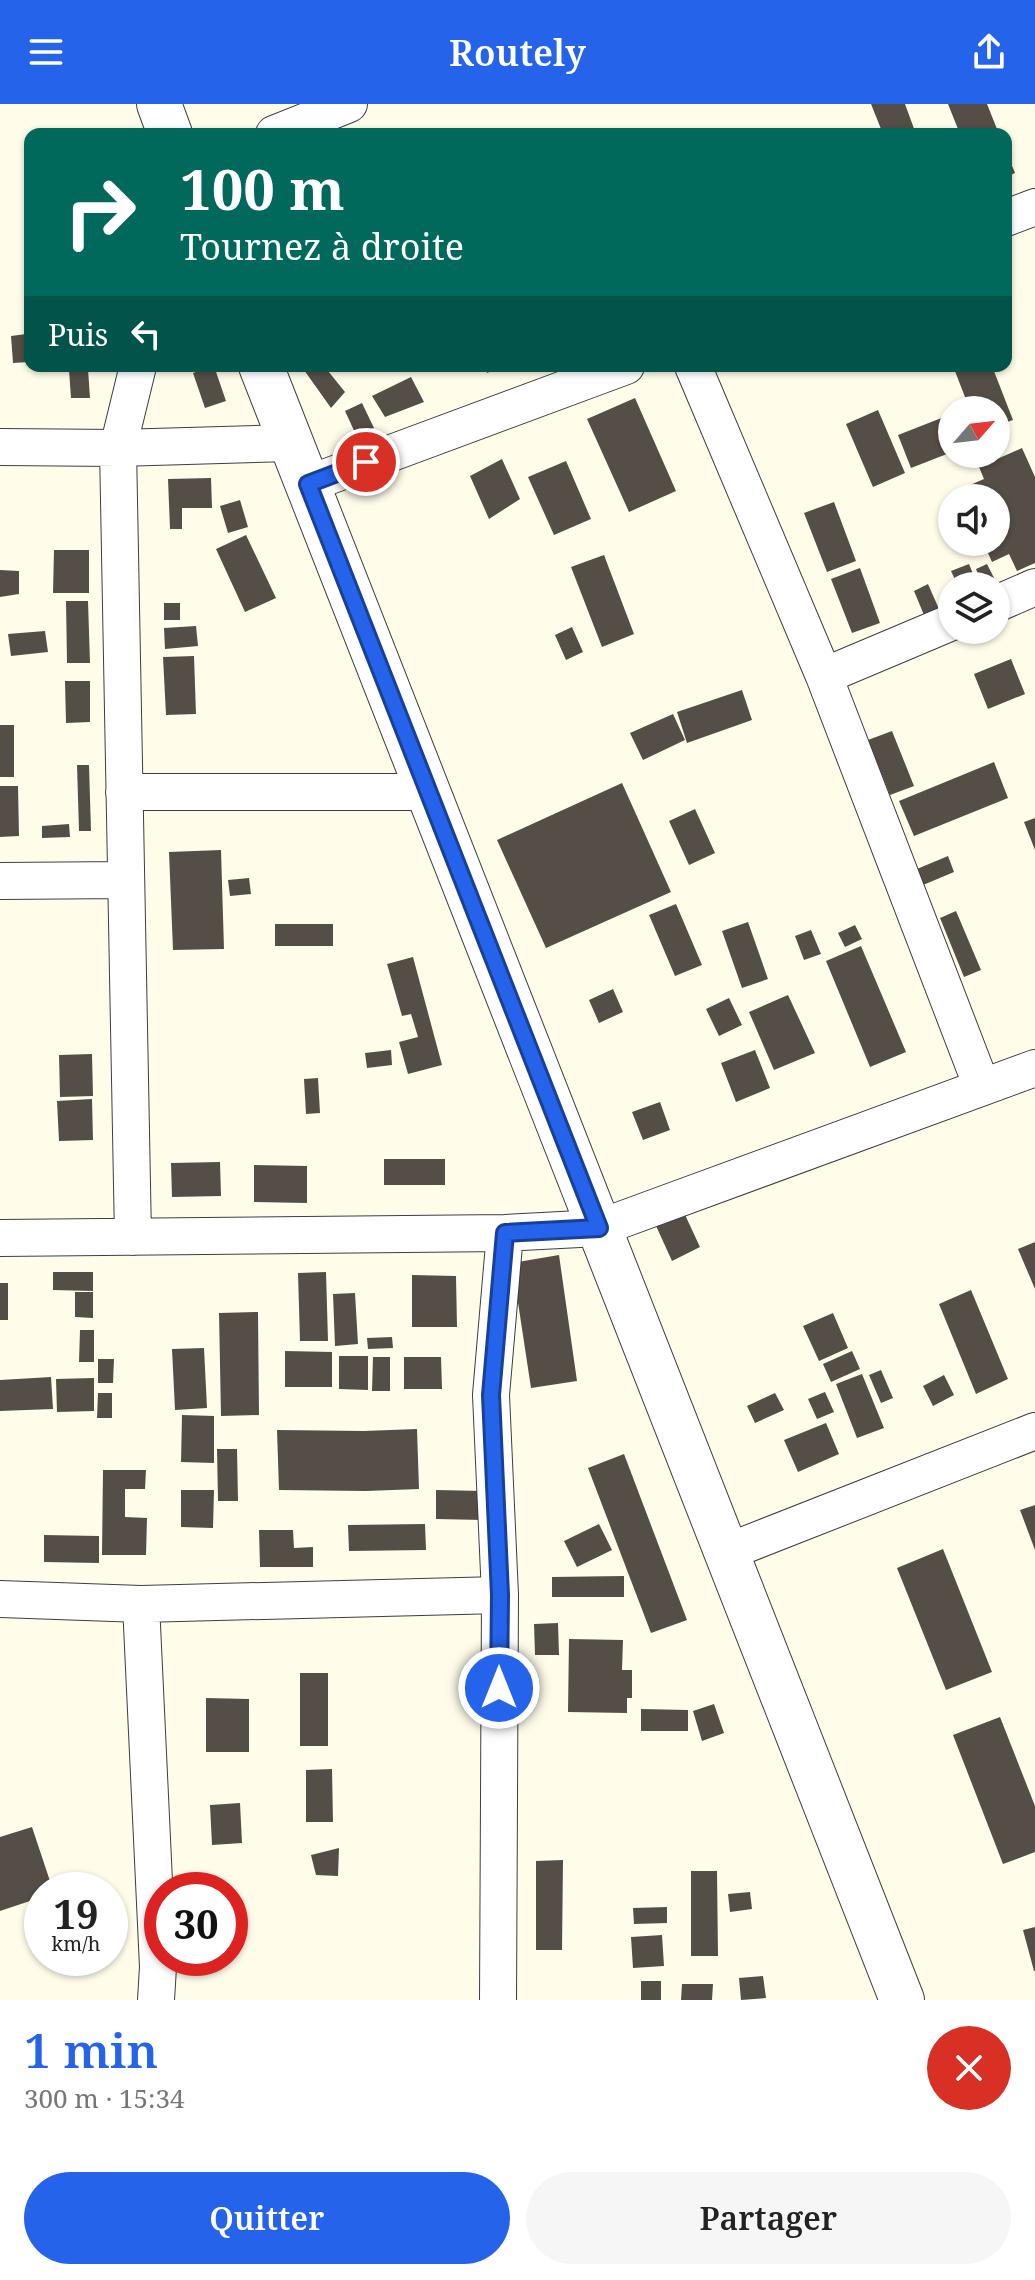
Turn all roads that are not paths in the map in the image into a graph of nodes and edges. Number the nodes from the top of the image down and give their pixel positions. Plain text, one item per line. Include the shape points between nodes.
1 (159, 104) edge
2 (349, 104) edge
3 (168, 128) edge
4 (289, 128) edge
5 (1035, 207) edge
6 (1012, 216) edge
7 (137, 372) edge
8 (263, 372) edge
9 (610, 372) edge
10 (696, 372) edge
11 (291, 443) junction
12 (0, 447) edge
13 (118, 448) junction
14 (308, 484) junction
15 (1035, 587) edge
16 (1010, 598) edge
17 (938, 628) edge
18 (824, 676) junction
19 (124, 792) junction
20 (428, 792) junction
21 (125, 880) junction
22 (0, 881) edge
23 (1035, 1068) edge
24 (982, 1087) junction
25 (599, 1228) junction
26 (505, 1233) junction
27 (133, 1237) junction
28 (0, 1238) edge
29 (1035, 1431) edge
30 (727, 1552) junction
31 (500, 1595) junction
32 (0, 1599) edge
33 (141, 1604) junction
34 (156, 2000) edge
35 (498, 2000) edge
36 (902, 2000) edge

1 - 3 street
2 - 4 street
5 - 6 street
7 - 13 street
8 - 11 street
9 - 14 street
10 - 18 street
11 - 13 street
11 - 14 street
12 - 13 street
13 - 19 street
14 - 20 street
15 - 16 street
17 - 18 street
18 - 24 street
19 - 20 street
19 - 21 street
20 - 25 street
21 - 22 street
21 - 27 street
23 - 24 street
24 - 25 street
25 - 26 street
25 - 30 street
26 - 27 street
26 - 31 street via 491,1395
27 - 28 street
29 - 30 street
30 - 36 street
31 - 33 street
31 - 35 street
32 - 33 street
33 - 34 street

